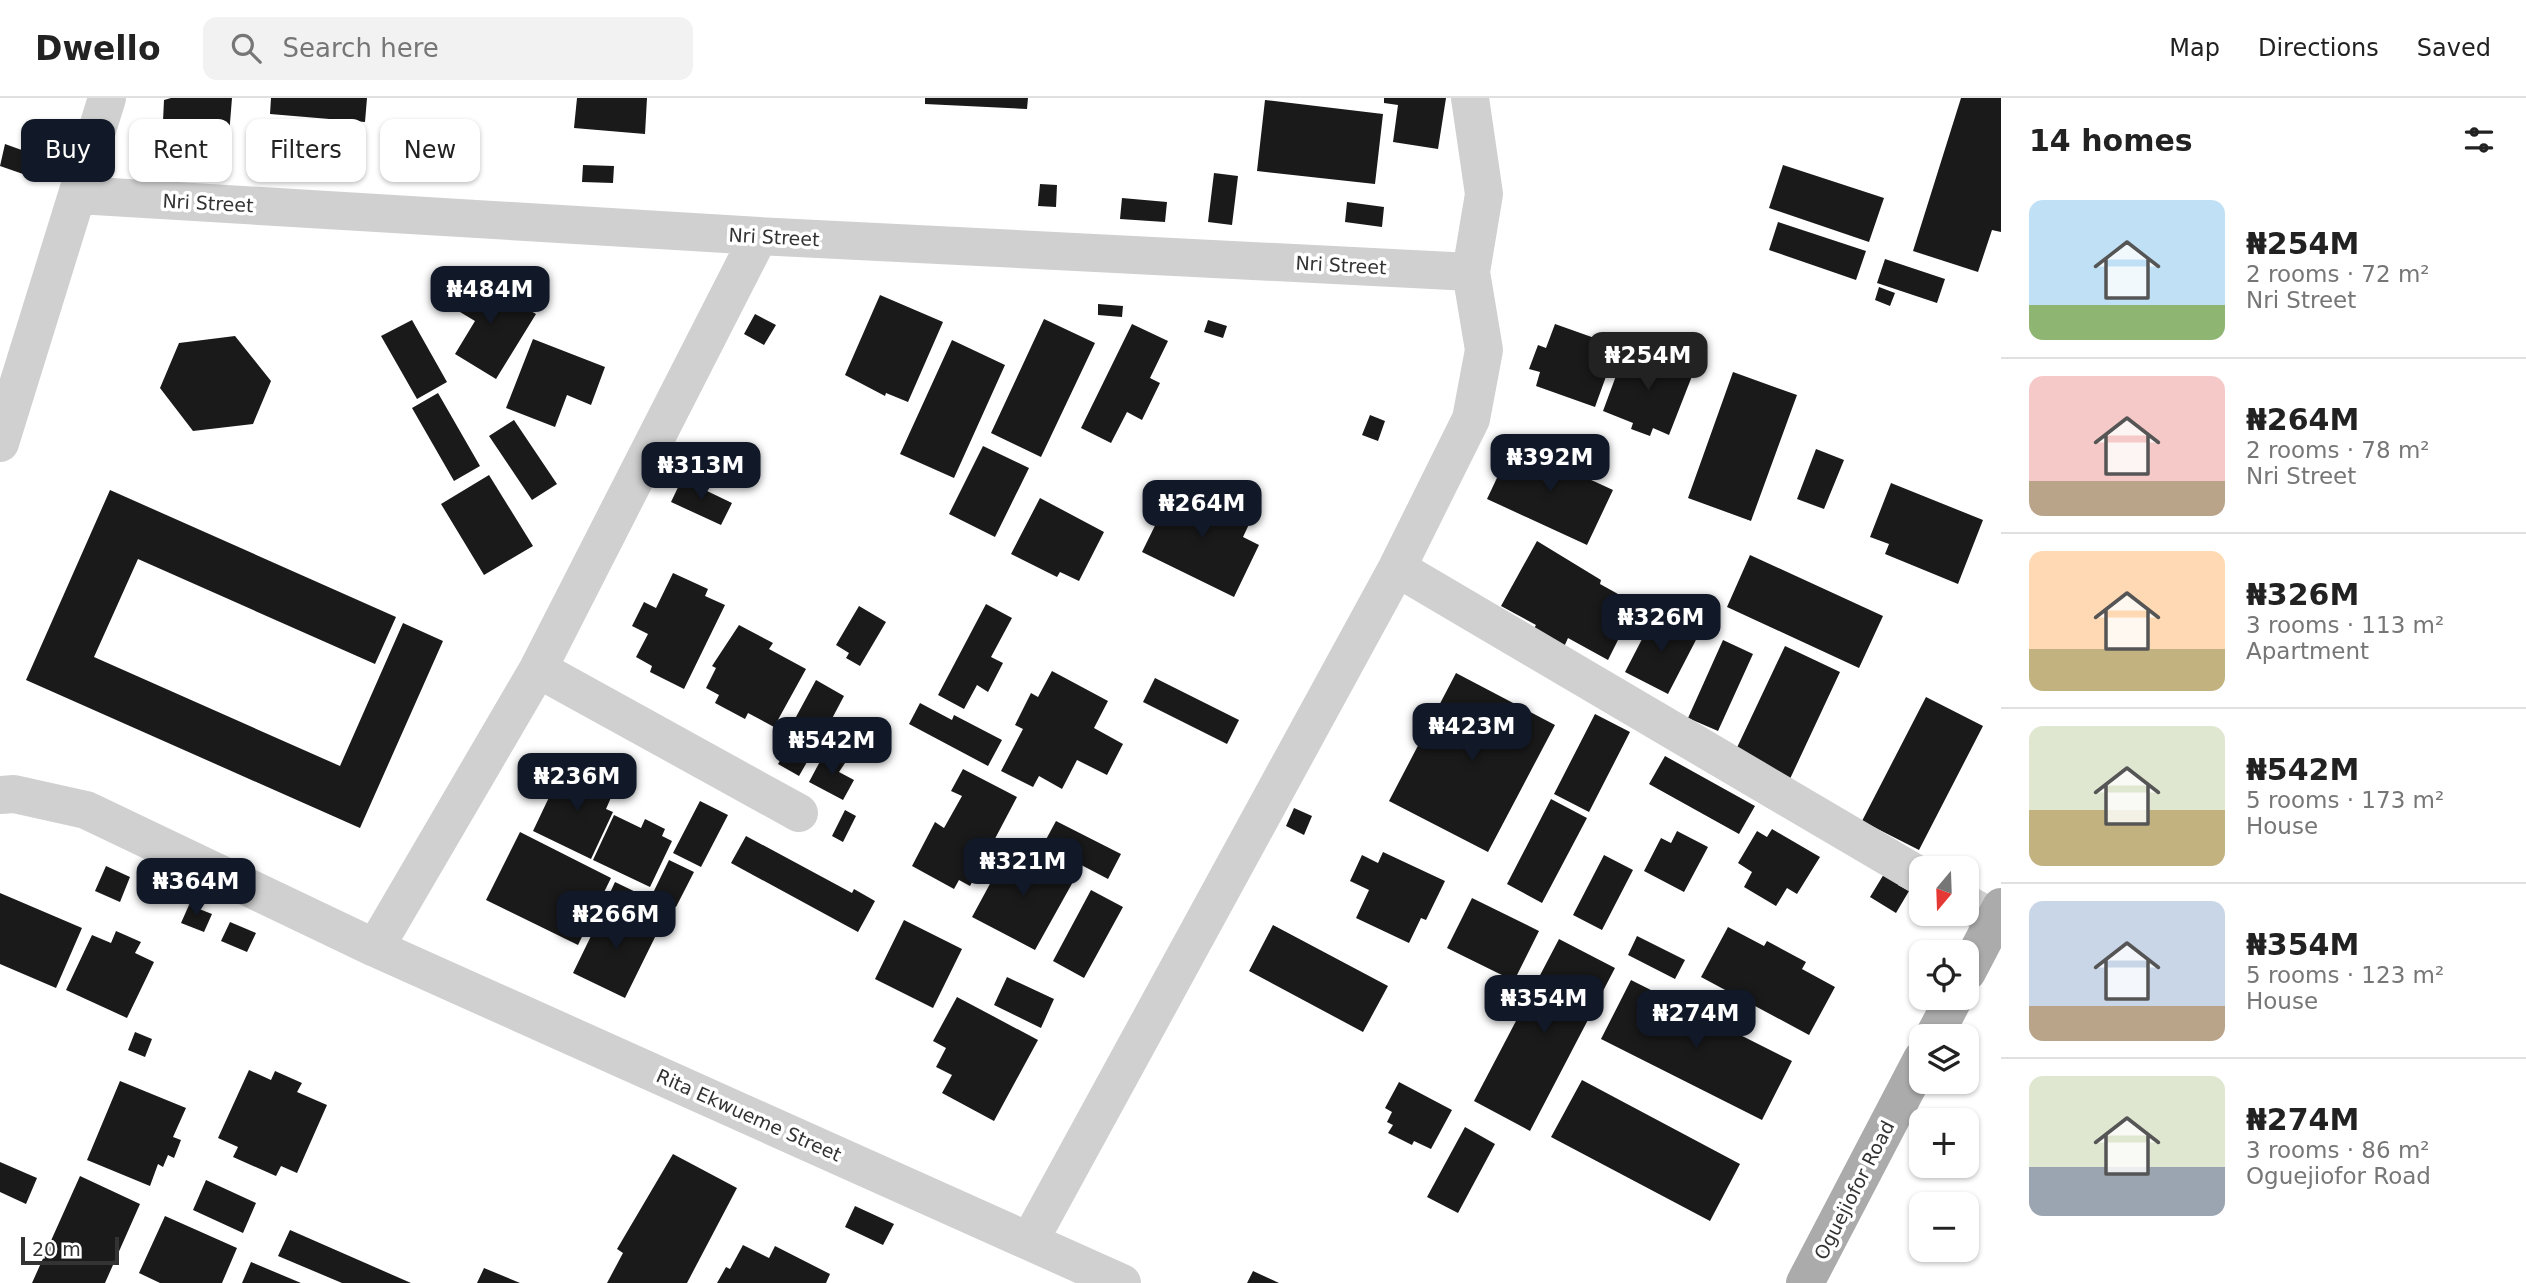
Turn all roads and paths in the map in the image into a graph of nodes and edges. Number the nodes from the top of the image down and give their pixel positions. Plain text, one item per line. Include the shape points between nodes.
1 (107, 98) edge
2 (1470, 98) edge
3 (78, 195) junction
4 (759, 236) junction
5 (1471, 271) junction
6 (0, 443) edge
7 (1396, 568) junction
8 (538, 668) junction
9 (0, 795) edge
10 (799, 813) dead end
11 (1909, 869) edge
12 (1991, 912) edge
13 (1979, 942) edge
14 (375, 948) junction
15 (1909, 1084) edge
16 (1030, 1240) junction
17 (1122, 1283) edge
18 (1805, 1283) edge

1 - 3 street
2 - 5 street via 1484,194
3 - 4 street, Nri Street
3 - 6 street
4 - 5 street, Nri Street
4 - 8 street
5 - 7 street via 1484,350 1471,419
7 - 11 street
7 - 16 street
8 - 10 street
8 - 14 street
9 - 14 street, Rita Ekwueme Street via 86,810
12 - 13 main road
14 - 16 street, Rita Ekwueme Street
15 - 18 main road, Oguejiofor Road
16 - 17 street, Rita Ekwueme Street

